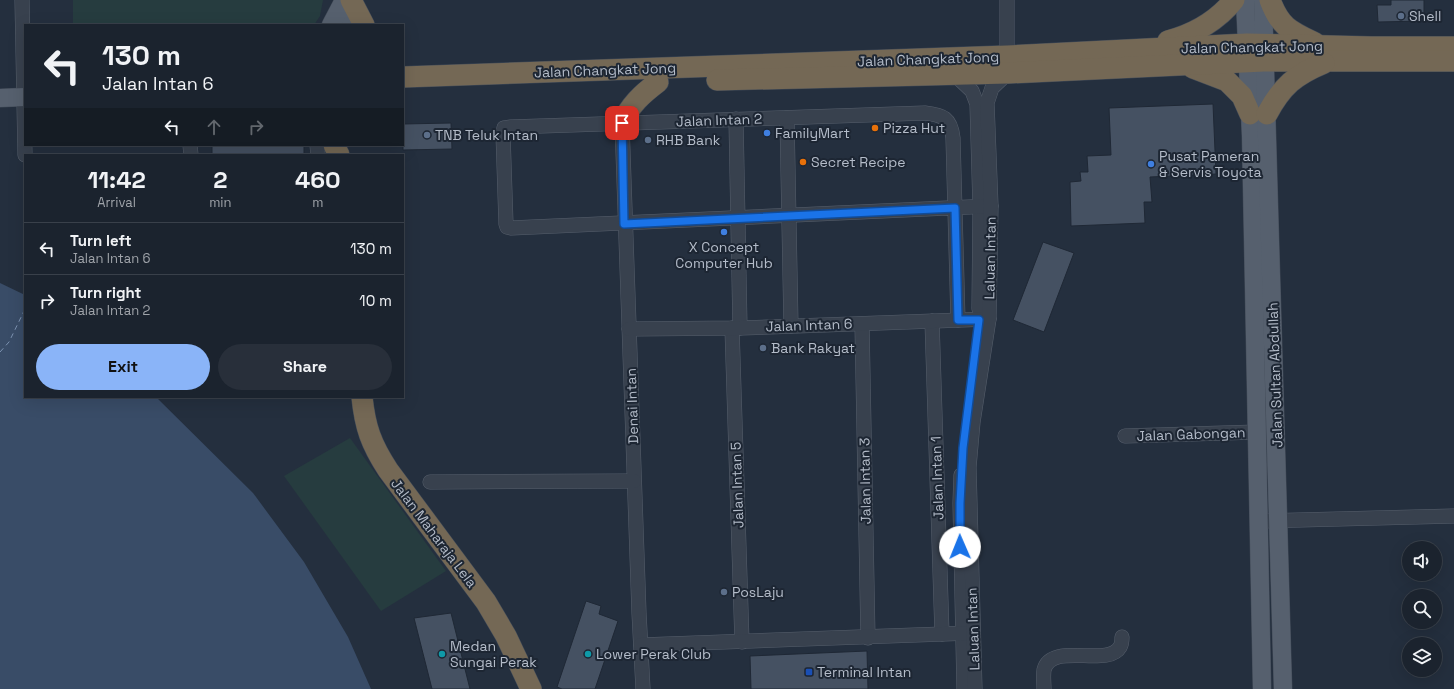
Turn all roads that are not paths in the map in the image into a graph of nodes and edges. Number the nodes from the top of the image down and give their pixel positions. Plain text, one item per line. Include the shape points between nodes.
1 (22, 0) edge
2 (344, 0) edge
3 (348, 0) edge
4 (351, 0) edge
5 (1007, 0) edge
6 (1234, 0) edge
7 (1245, 0) edge
8 (1264, 0) edge
9 (1270, 0) edge
10 (332, 24) edge
11 (349, 24) edge
12 (363, 24) edge
13 (1454, 47) edge
14 (1134, 49) junction
15 (1256, 53) junction
16 (1324, 53) junction
17 (1454, 61) edge
18 (404, 64) edge
19 (1008, 64) junction
20 (1185, 65) junction
21 (954, 74) junction
22 (427, 76) junction
23 (404, 77) edge
24 (658, 82) junction
25 (404, 88) edge
26 (24, 97) edge
27 (0, 98) edge
28 (1258, 114) junction
29 (787, 118) junction
30 (736, 119) junction
31 (622, 123) junction
32 (986, 206) junction
33 (955, 208) junction
34 (790, 216) junction
35 (738, 218) junction
36 (624, 224) junction
37 (984, 319) junction
38 (958, 320) junction
39 (932, 321) junction
40 (862, 324) junction
41 (791, 326) junction
42 (736, 328) junction
43 (629, 329) junction
44 (362, 398) edge
45 (1257, 432) junction
46 (1125, 436) dead end
47 (634, 481) junction
48 (430, 482) dead end
49 (1454, 516) edge
50 (1259, 521) junction
51 (1279, 521) junction
52 (968, 633) junction
53 (942, 634) junction
54 (868, 638) junction
55 (1122, 638) dead end
56 (742, 642) junction
57 (642, 645) junction
58 (518, 664) junction
59 (522, 689) edge
60 (531, 689) edge
61 (643, 689) edge
62 (964, 689) edge
63 (975, 689) edge
64 (1044, 689) edge
65 (1262, 689) edge
66 (1283, 689) edge

1 - 26 street
2 - 10 main road
3 - 11 main road
4 - 12 highway
5 - 19 street
6 - 14 highway via 1216,18 1197,31
7 - 15 main road
8 - 15 main road
9 - 16 highway via 1278,19 1284,25
13 - 16 highway, Jalan Changkat Jong
14 - 15 highway, Jalan Changkat Jong
14 - 19 highway, Jalan Changkat Jong
15 - 16 highway, Jalan Changkat Jong
15 - 20 highway, Jalan Changkat Jong
15 - 28 main road, Jalan Sultan Abdullah
16 - 17 highway, Jalan Changkat Jong
16 - 28 highway
18 - 22 highway
19 - 20 highway, Jalan Changkat Jong
19 - 21 highway, Jalan Changkat Jong
19 - 22 highway, Jalan Changkat Jong
19 - 32 street, Laluan Intan via 992,88 987,103
20 - 28 highway via 1227,81
21 - 24 highway, Jalan Changkat Jong
21 - 32 street, Laluan Intan via 972,91 977,104
22 - 23 highway, Jalan Changkat Jong
24 - 25 highway, Jalan Changkat Jong
24 - 31 highway via 638,97
26 - 27 main road
28 - 45 main road, Jalan Sultan Abdullah
28 - 51 main road, Jalan Sultan Abdullah
29 - 30 street, Jalan Intan 2
29 - 33 street, Jalan Intan 2 via 925,113 944,117 953,130
29 - 34 street
30 - 31 street, Jalan Intan 2
30 - 35 street, Jalan Intan 5
31 - 36 street, Denai Intan
31 - 36 street, Jalan Intan 2 via 511,127 504,128 503,134 507,227
32 - 33 street
32 - 37 street, Laluan Intan
33 - 34 street
33 - 38 street, Jalan Intan 2
34 - 35 street
34 - 41 street
35 - 36 street
35 - 42 street, Jalan Intan 5
36 - 43 street, Denai Intan
37 - 38 street, Jalan Intan 6
37 - 52 street, Laluan Intan via 964,441 960,503
38 - 39 street, Jalan Intan 6
39 - 40 street, Jalan Intan 6
39 - 53 street, Jalan Intan 1
40 - 41 street, Jalan Intan 6
40 - 54 street, Jalan Intan 3
41 - 42 street, Jalan Intan 6
42 - 43 street, Jalan Intan 6
42 - 56 street, Jalan Intan 5
43 - 47 street, Denai Intan
44 - 58 highway, Jalan Maharaja Lela via 369,435 377,453 486,602 506,636
45 - 46 street, Jalan Gabongan
45 - 50 main road, Jalan Sultan Abdullah
47 - 48 street
47 - 57 street, Denai Intan
49 - 51 street
50 - 51 street
50 - 65 main road, Jalan Sultan Abdullah
51 - 66 main road, Jalan Sultan Abdullah
52 - 53 street
52 - 62 street, Laluan Intan
52 - 63 street, Laluan Intan
53 - 54 street
54 - 56 street
55 - 64 street via 1121,646 1114,653 1067,656 1048,662 1044,670
56 - 57 street
57 - 61 street, Denai Intan
58 - 59 highway, Jalan Maharaja Lela
58 - 60 highway, Jalan Maharaja Lela

